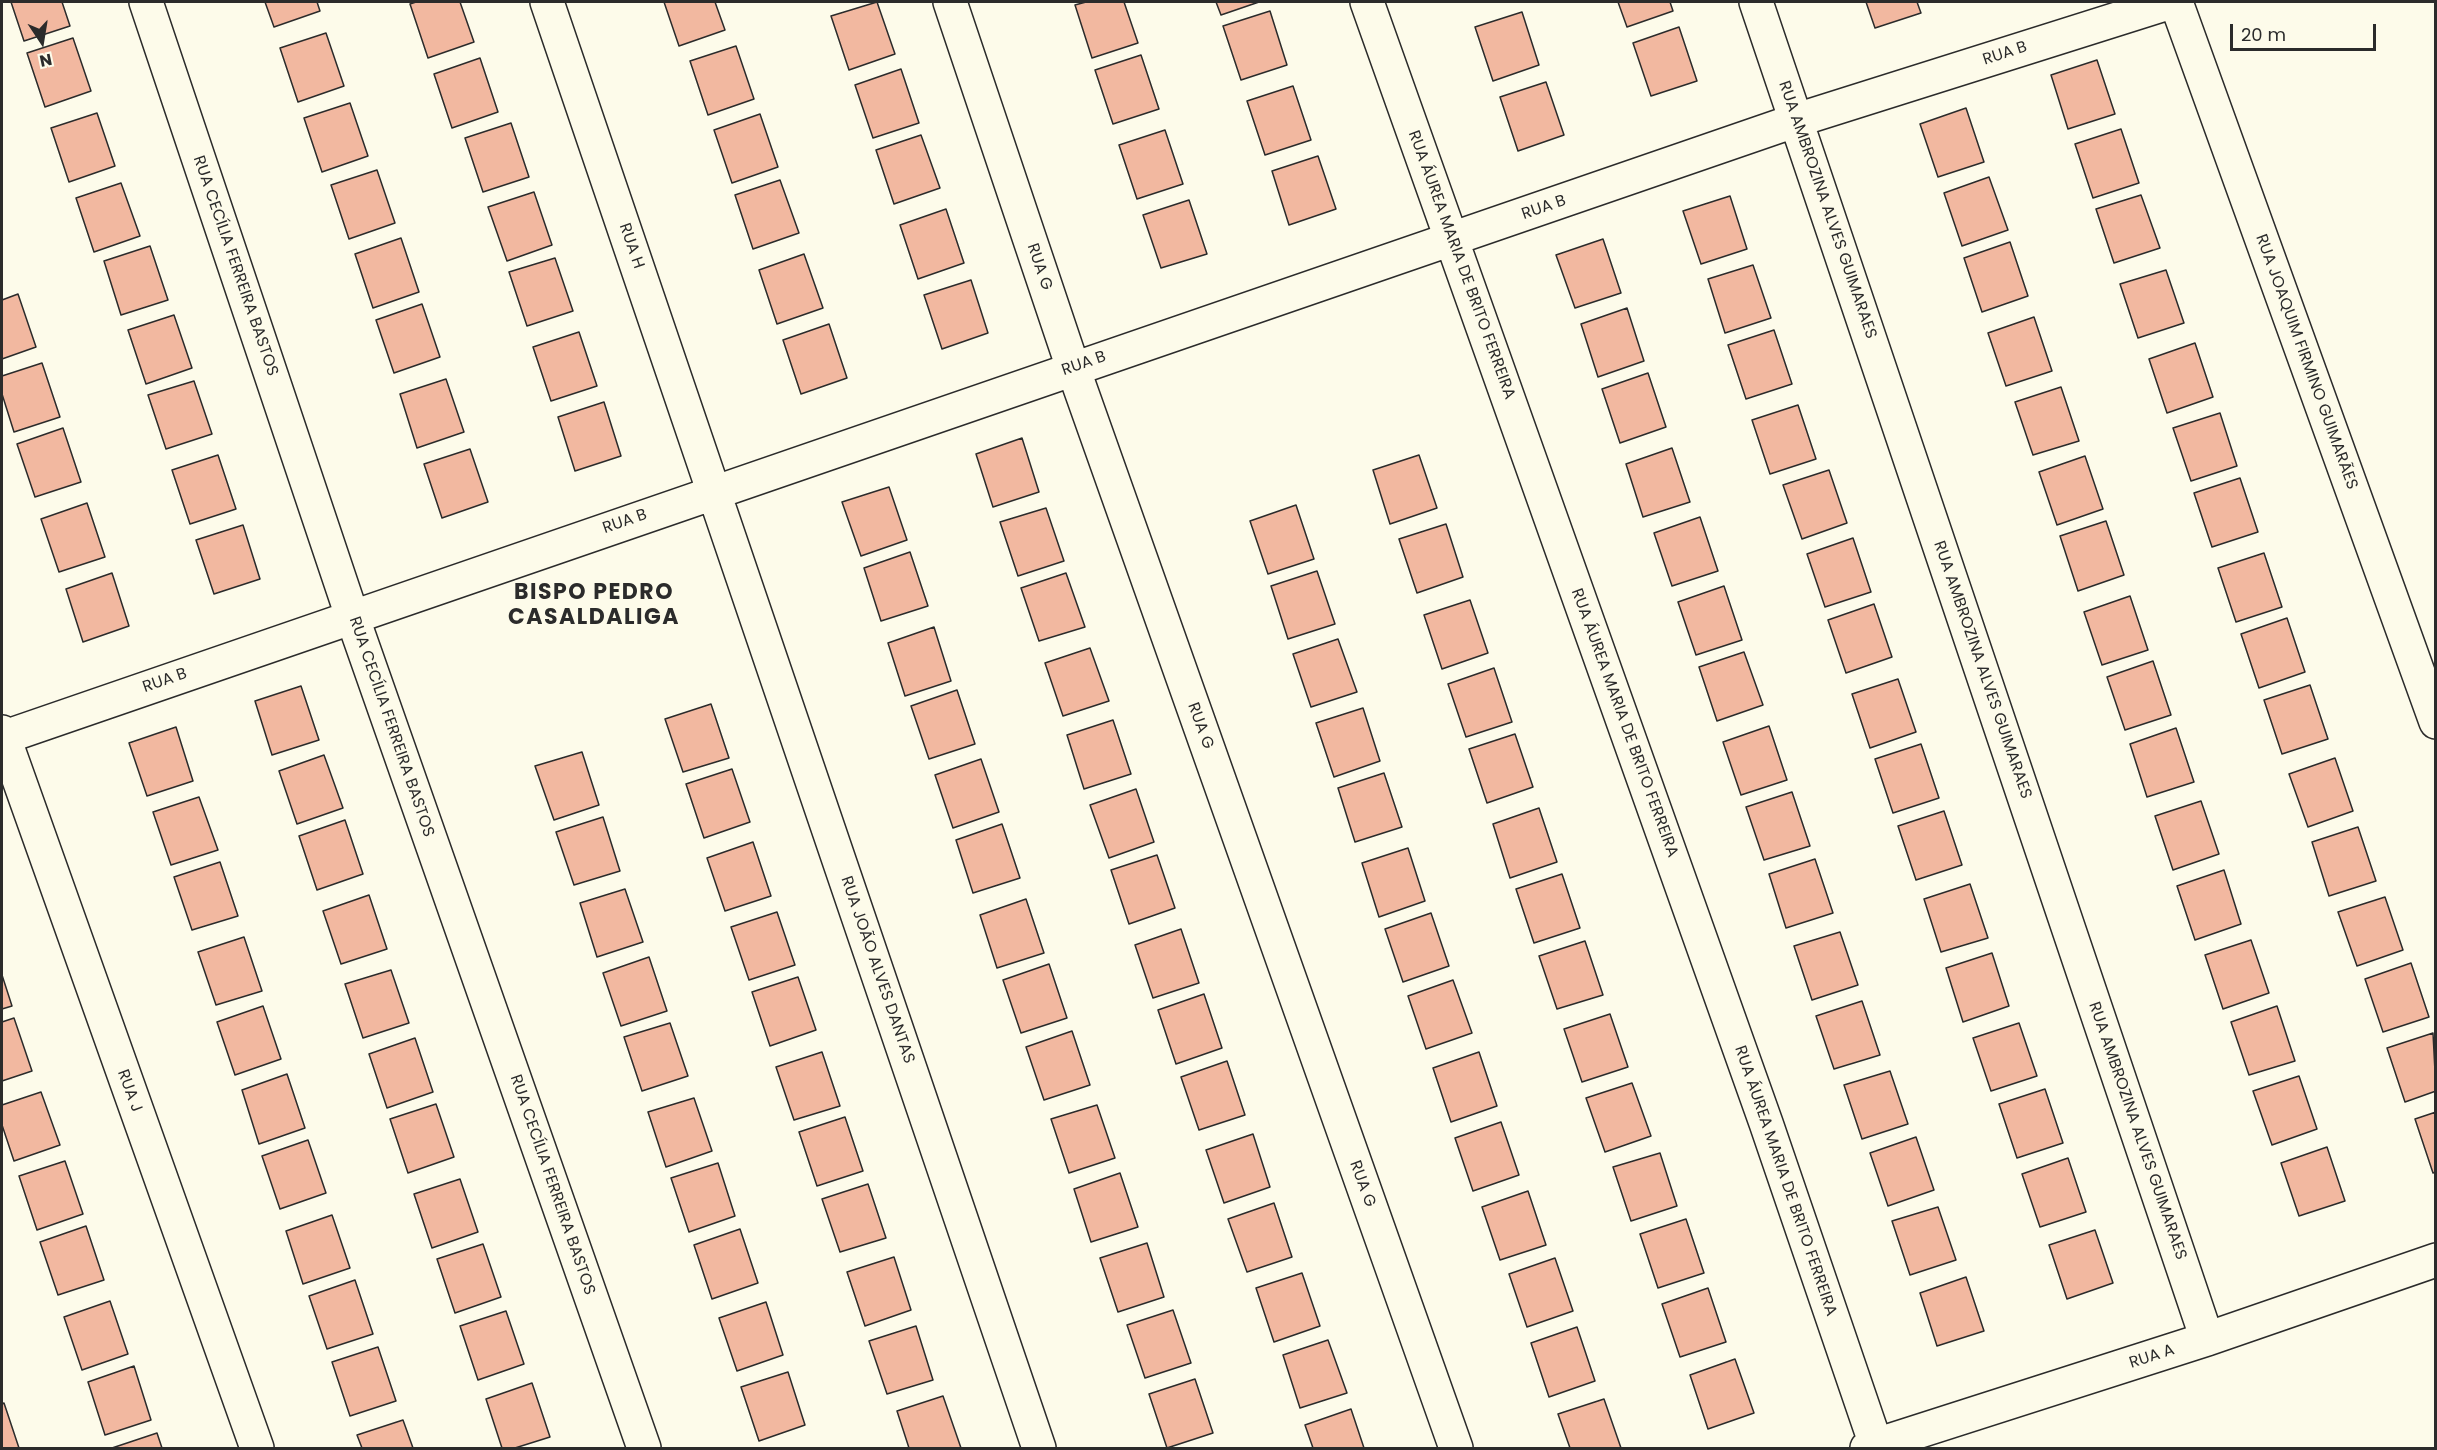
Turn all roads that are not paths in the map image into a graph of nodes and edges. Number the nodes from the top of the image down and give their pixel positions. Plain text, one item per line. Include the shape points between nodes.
1 (146, 2) edge
2 (547, 2) edge
3 (950, 2) edge
4 (1367, 2) edge
5 (1756, 2) edge
6 (2171, 2) edge
7 (2176, 2) edge
8 (1797, 120) junction
9 (1452, 240) junction
10 (1073, 368) junction
11 (714, 491) junction
12 (352, 616) junction
13 (2436, 722) edge
14 (2, 736) edge
15 (2436, 1260) edge
16 (2207, 1339) junction
17 (1872, 1447) edge
18 (256, 1449) edge
19 (644, 1449) edge
20 (1039, 1449) edge
21 (1456, 1449) edge

1 - 12 street, RUA CECÍLIA FERREIRA BASTOS
2 - 11 street, RUA H
3 - 10 street, RUA G
4 - 9 street, RUA ÁUREA MARIA DE BRITO FERREIRA
5 - 8 street, RUA AMBROZINA ALVES GUIMARAES
6 - 8 street, RUA B
7 - 13 street, RUA JOAQUIM FIRMINO GUIMARÃES
8 - 9 street, RUA B
8 - 16 street, RUA AMBROZINA ALVES GUIMARAES
9 - 10 street, RUA B
9 - 17 street, RUA ÁUREA MARIA DE BRITO FERREIRA via 1766,1123
10 - 11 street, RUA B
10 - 21 street, RUA G
11 - 12 street, RUA B
11 - 20 street, RUA JOÃO ALVES DANTAS
12 - 14 street, RUA B
12 - 19 street, RUA CECÍLIA FERREIRA BASTOS
14 - 18 street, RUA J
15 - 16 street, RUA A
16 - 17 street, RUA A

